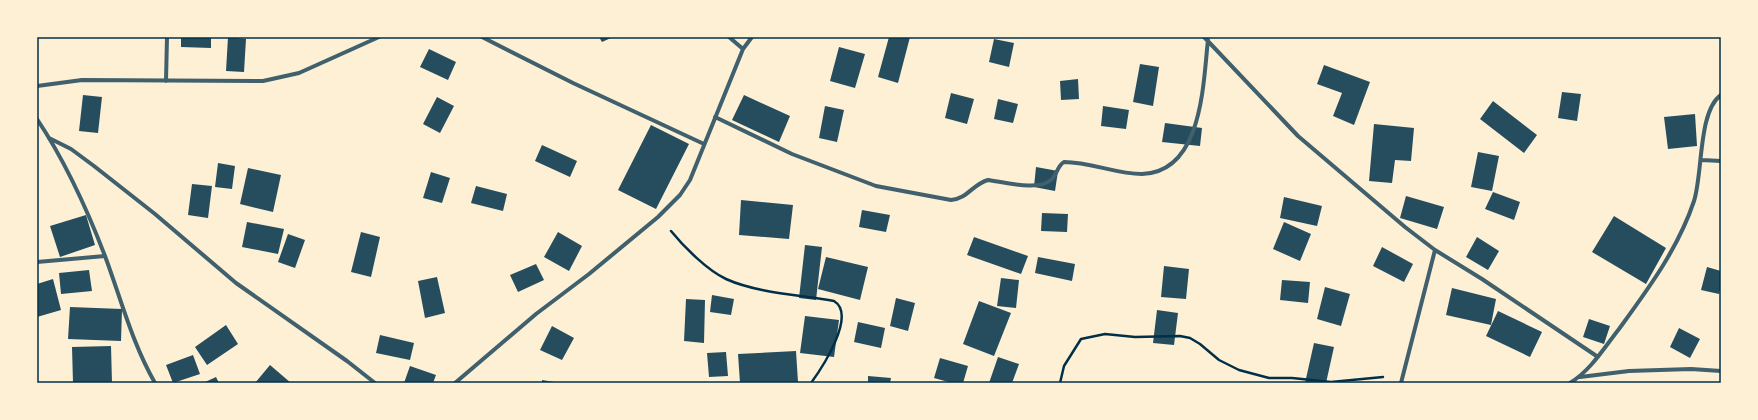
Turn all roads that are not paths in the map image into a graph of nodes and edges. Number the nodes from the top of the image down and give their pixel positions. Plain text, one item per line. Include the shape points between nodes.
1 (167, 37) edge
2 (379, 37) edge
3 (482, 37) edge
4 (729, 37) edge
5 (752, 37) edge
6 (1206, 38) edge
7 (743, 49) junction
8 (166, 81) junction
9 (37, 86) edge
10 (1721, 95) edge
11 (715, 117) junction
12 (37, 119) edge
13 (49, 138) junction
14 (704, 144) junction
15 (1702, 160) junction
16 (1721, 161) edge
17 (1435, 250) junction
18 (105, 256) junction
19 (37, 262) edge
20 (1598, 357) junction
21 (1721, 370) edge
22 (1580, 377) junction
23 (155, 383) edge
24 (375, 383) edge
25 (455, 383) edge
26 (1401, 383) edge
27 (1570, 383) edge

1 - 8 street
2 - 8 street via 299,73 263,81
3 - 14 street via 572,83
4 - 7 street
5 - 7 street
6 - 11 street via 1202,93 1194,133 1173,162 1158,172 1129,173 1064,162 1052,180 1045,184 1034,186 982,181 958,199 951,200 876,186 792,154
6 - 17 street via 1298,136
7 - 11 street
8 - 9 street via 82,80
10 - 15 street via 1712,103 1707,114
11 - 14 street
12 - 13 street
13 - 18 street via 75,187
13 - 24 street via 71,149 94,166 236,283
14 - 25 street via 690,180 680,195 658,217 536,314
15 - 16 street
15 - 20 street via 1695,200 1683,231 1652,284
17 - 20 street
17 - 26 street
18 - 19 street
18 - 23 street via 130,329
20 - 22 street
21 - 22 street via 1644,370
22 - 27 street

